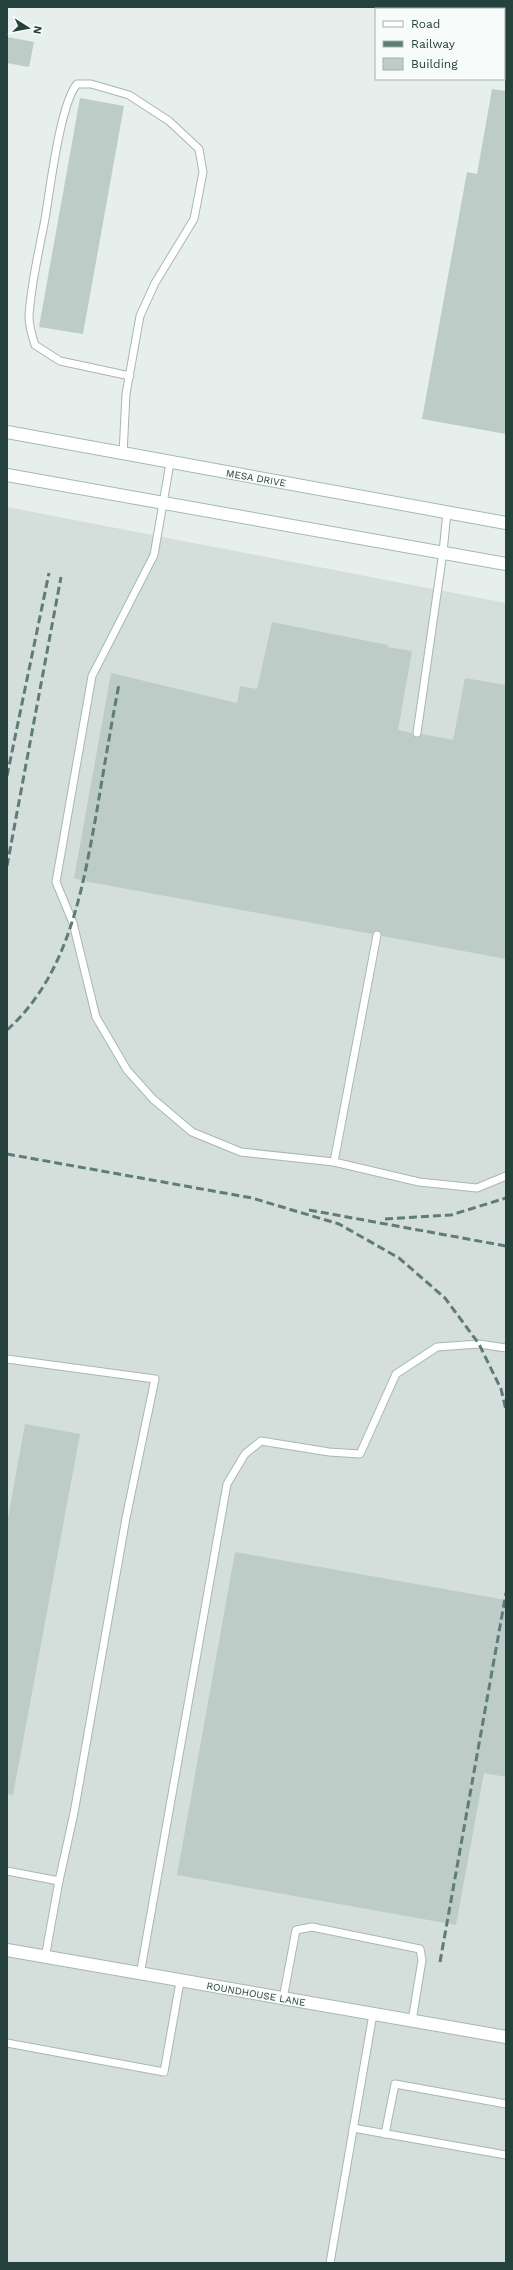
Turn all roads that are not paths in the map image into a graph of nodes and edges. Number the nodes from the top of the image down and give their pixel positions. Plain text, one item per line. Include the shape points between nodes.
1 (130, 376) junction
2 (7, 432) edge
3 (123, 454) junction
4 (170, 463) junction
5 (7, 475) edge
6 (164, 502) junction
7 (447, 512) junction
8 (506, 523) edge
9 (443, 552) junction
10 (506, 564) edge
11 (417, 733) dead end
12 (377, 935) dead end
13 (334, 1162) junction
14 (506, 1176) edge
15 (506, 1348) edge
16 (7, 1360) edge
17 (7, 1871) edge
18 (58, 1881) junction
19 (7, 1950) edge
20 (45, 1958) junction
21 (140, 1975) junction
22 (180, 1982) junction
23 (283, 1999) junction
24 (373, 2014) junction
25 (412, 2021) junction
26 (506, 2037) edge
27 (7, 2043) edge
28 (506, 2104) edge
29 (353, 2128) junction
30 (385, 2134) junction
31 (506, 2155) edge
32 (330, 2263) edge

1 - 1 lane via 140,316 155,283 194,219 203,172 199,149 169,121 129,94 91,84 77,84 71,91 58,142 33,286 30,328 35,345 60,361
1 - 3 lane
2 - 3 main road, MESA DRIVE
3 - 4 main road, MESA DRIVE
4 - 6 lane
4 - 7 main road, MESA DRIVE
5 - 6 main road
6 - 9 main road
6 - 13 lane via 154,555 92,676 56,882 73,923 96,1017 128,1070 153,1099 192,1132 241,1152
7 - 8 main road, MESA DRIVE
7 - 9 lane
9 - 10 main road
9 - 11 lane
12 - 13 lane
13 - 14 lane via 419,1182 477,1188
15 - 21 lane via 479,1344 437,1346 396,1374 360,1454 329,1452 261,1441 241,1460 227,1484
16 - 18 lane via 155,1379 126,1518 74,1813
17 - 18 lane
18 - 20 lane
19 - 20 main road, ROUNDHOUSE LANE
20 - 21 main road, ROUNDHOUSE LANE
21 - 22 main road, ROUNDHOUSE LANE
22 - 23 main road, ROUNDHOUSE LANE
22 - 27 lane via 164,2072
23 - 24 main road, ROUNDHOUSE LANE
23 - 25 lane via 296,1930 312,1927 420,1949 422,1960
24 - 25 main road, ROUNDHOUSE LANE
24 - 29 lane
25 - 26 main road, ROUNDHOUSE LANE
28 - 30 lane via 395,2084
29 - 30 lane
29 - 32 lane
30 - 31 lane

